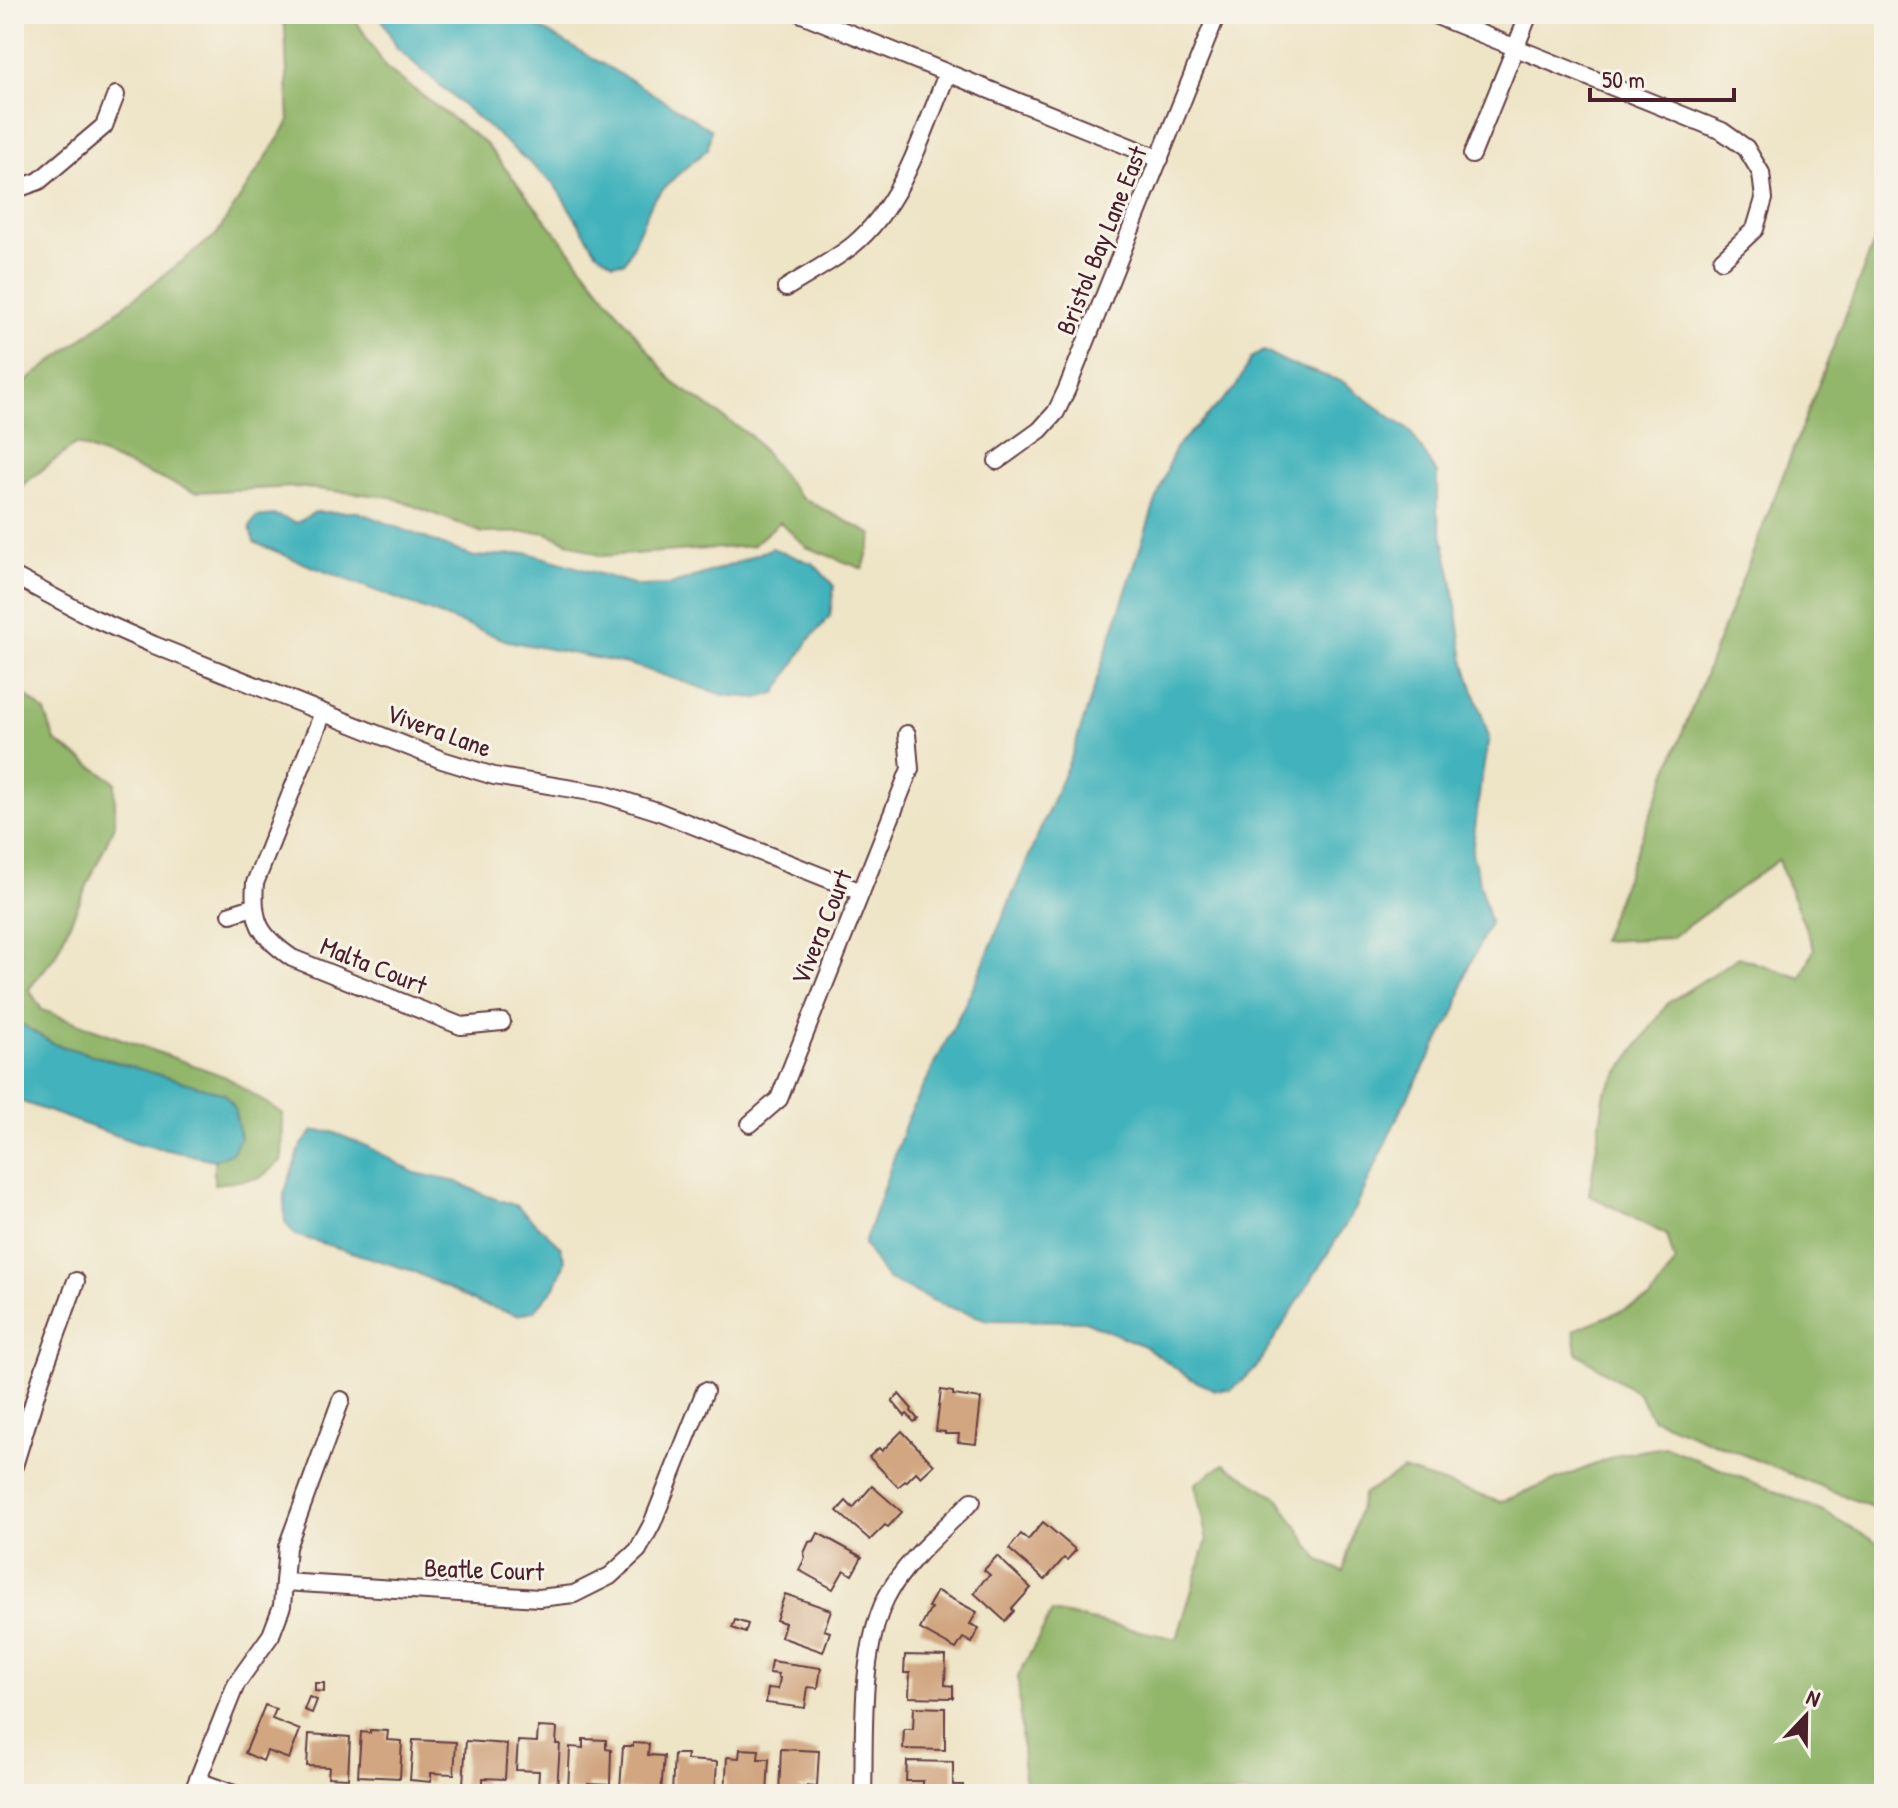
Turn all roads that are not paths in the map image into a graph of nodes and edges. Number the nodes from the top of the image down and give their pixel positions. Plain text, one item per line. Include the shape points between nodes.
1 (802, 14) edge
2 (1217, 14) edge
3 (1432, 14) edge
4 (1529, 14) edge
5 (1516, 47) junction
6 (947, 74) junction
7 (116, 95) dead end
8 (1472, 155) dead end
9 (1160, 159) junction
10 (14, 190) edge
11 (1722, 260) dead end
12 (786, 288) dead end
13 (997, 461) dead end
14 (14, 576) edge
15 (323, 713) junction
16 (907, 734) dead end
17 (861, 892) junction
18 (253, 907) junction
19 (231, 914) dead end
20 (502, 1022) dead end
21 (750, 1124) dead end
22 (76, 1281) dead end
23 (705, 1391) dead end
24 (341, 1400) dead end
25 (14, 1466) edge
26 (972, 1501) dead end
27 (284, 1582) junction
28 (195, 1788) edge
29 (234, 1794) edge
30 (863, 1794) edge

1 - 6 street
2 - 9 street, Bristol Bay Lane East
3 - 5 street
4 - 5 street
5 - 8 street
5 - 11 street via 1722,131 1746,148 1761,173 1764,199 1755,229
6 - 9 street
6 - 12 street via 899,189 879,219 853,245
7 - 10 street via 104,126 39,181
9 - 13 street, Bristol Bay Lane East via 1056,412
14 - 15 street, Vivera Lane via 154,645
15 - 17 street, Vivera Lane via 494,776 603,794 657,811
15 - 18 street via 255,883
16 - 17 street, Vivera Court via 910,769
17 - 21 street, Vivera Court via 779,1099
18 - 19 street
18 - 20 street, Malta Court via 261,930 292,958 461,1026
22 - 25 street
23 - 27 street, Beatle Court via 638,1550 610,1576 574,1594 539,1598
24 - 27 street via 287,1547
26 - 30 street via 906,1568 886,1597 867,1672
27 - 28 street via 271,1635 236,1684
28 - 29 street

